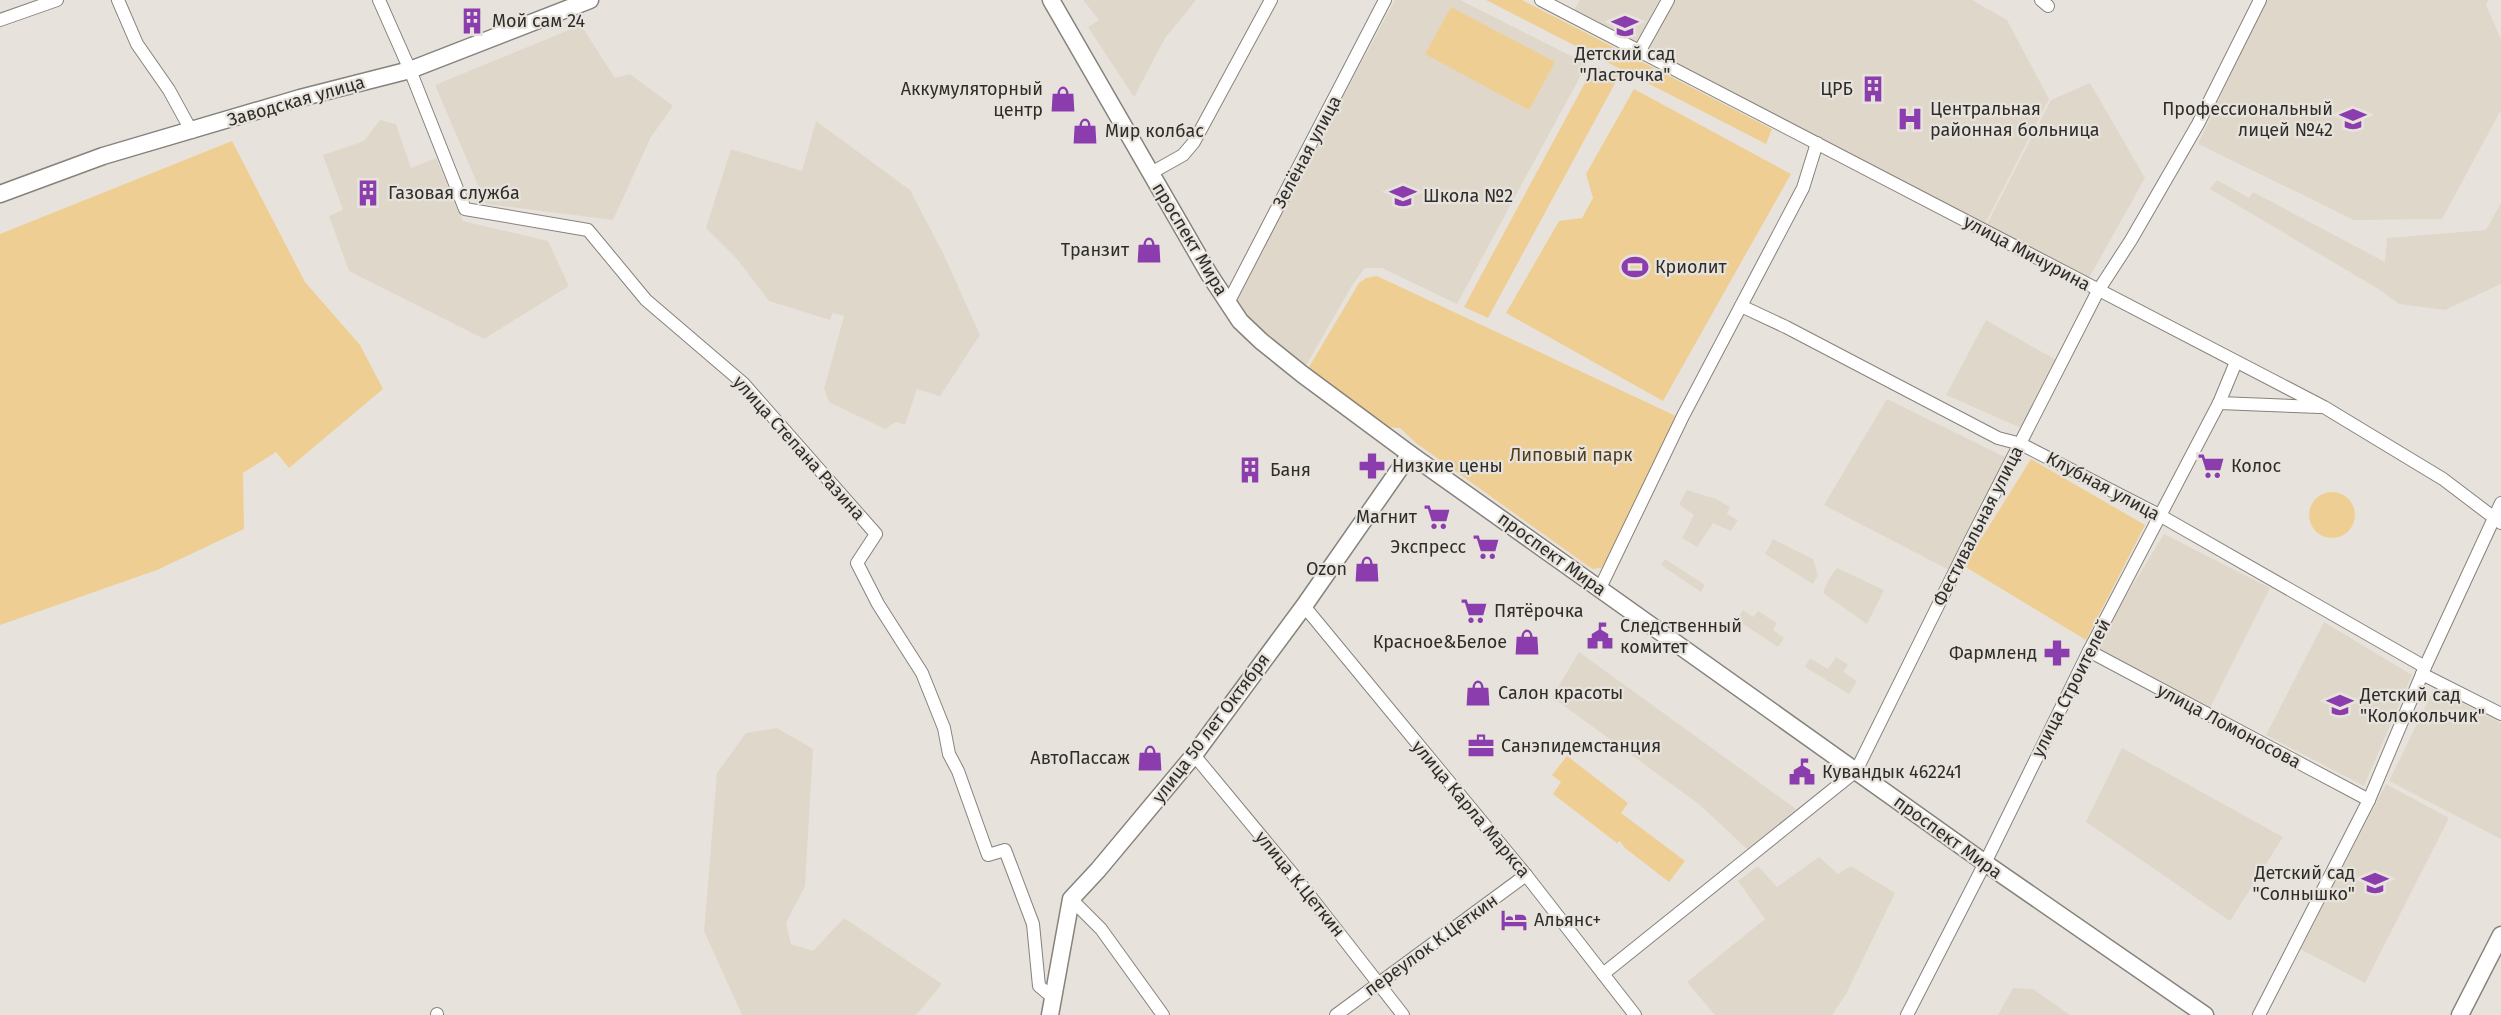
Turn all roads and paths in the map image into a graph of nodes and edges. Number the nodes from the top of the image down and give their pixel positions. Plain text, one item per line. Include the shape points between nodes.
1 (57, 0) edge
2 (118, 0) edge
3 (379, 0) edge
4 (590, 0) edge
5 (1051, 0) edge
6 (1271, 0) edge
7 (1385, 0) edge
8 (1541, 0) edge
9 (1668, 0) edge
10 (2260, 0) edge
11 (0, 20) edge
12 (1639, 52) junction
13 (410, 70) junction
14 (192, 132) junction
15 (1817, 143) junction
16 (1151, 173) junction
17 (0, 194) edge
18 (2098, 291) junction
19 (1228, 303) junction
20 (1741, 306) junction
21 (2236, 362) junction
22 (2219, 403) junction
23 (2324, 407) junction
24 (2021, 444) junction
25 (1410, 454) junction
26 (2501, 503) edge
27 (2161, 516) junction
28 (2497, 521) edge
29 (1600, 588) junction
30 (1304, 606) junction
31 (2089, 651) junction
32 (2424, 670) junction
33 (2501, 714) edge
34 (1194, 755) junction
35 (1856, 771) junction
36 (2369, 800) junction
37 (1985, 863) junction
38 (1526, 875) junction
39 (1071, 899) junction
40 (2501, 935) edge
41 (1603, 974) junction
42 (1380, 983) junction
43 (1052, 997) junction
44 (1050, 1015) edge
45 (1163, 1015) edge
46 (1336, 1015) edge
47 (1403, 1015) edge
48 (1635, 1015) edge
49 (1907, 1015) edge
50 (2205, 1015) edge
51 (2259, 1015) edge
52 (2460, 1015) edge

1 - 11 street
2 - 14 street via 137,44
3 - 13 street
4 - 13 main road, Заводская улица
5 - 16 main road, проспект Мира
6 - 16 street via 1194,142 1183,155
7 - 19 street, Зелёная улица
8 - 12 street, улица Мичурина
9 - 12 street
10 - 18 street, Фестивальная улица via 2198,124
12 - 15 street, улица Мичурина
13 - 14 main road, Заводская улица via 300,98
13 - 43 street, улица Степана Разина via 465,209 588,230 646,300 743,383 876,534 857,563 922,673 988,855 1005,850 1033,924 1039,986
14 - 17 main road, Заводская улица via 103,156
15 - 18 street, улица Мичурина
15 - 20 street via 1803,188
16 - 19 main road, проспект Мира
18 - 21 street, улица Мичурина
18 - 24 street, Фестивальная улица
19 - 25 main road, проспект Мира via 1261,341
20 - 24 street, Клубная улица via 1998,438
20 - 29 street
21 - 22 street, улица Строителей
21 - 23 street, улица Мичурина
22 - 23 street
22 - 27 street, улица Строителей
23 - 28 street, улица Мичурина via 2443,479
24 - 27 street, Клубная улица
24 - 35 street, Фестивальная улица
25 - 29 main road, проспект Мира
25 - 30 main road, улица 50 лет Октября
26 - 28 street
27 - 31 street, улица Строителей
27 - 32 street, Клубная улица
28 - 32 street
29 - 35 main road, проспект Мира
30 - 34 main road, улица 50 лет Октября
30 - 38 street, улица Карла Маркса
31 - 36 street, улица Ломоносова
31 - 37 street, улица Строителей
32 - 33 street, Клубная улица
32 - 36 street
34 - 39 main road, улица 50 лет Октября
34 - 42 street, улица К.Цеткин
35 - 37 main road, проспект Мира
35 - 41 street, Фестивальная улица
36 - 51 street
37 - 49 street, улица Строителей
37 - 50 main road, проспект Мира
38 - 41 street, улица Карла Маркса
38 - 42 street, переулок К.Цеткин
39 - 43 main road
39 - 45 street via 1101,929
40 - 52 main road
41 - 48 street, улица Карла Маркса
42 - 46 street, переулок К.Цеткин
42 - 47 street, улица К.Цеткин
43 - 44 main road

